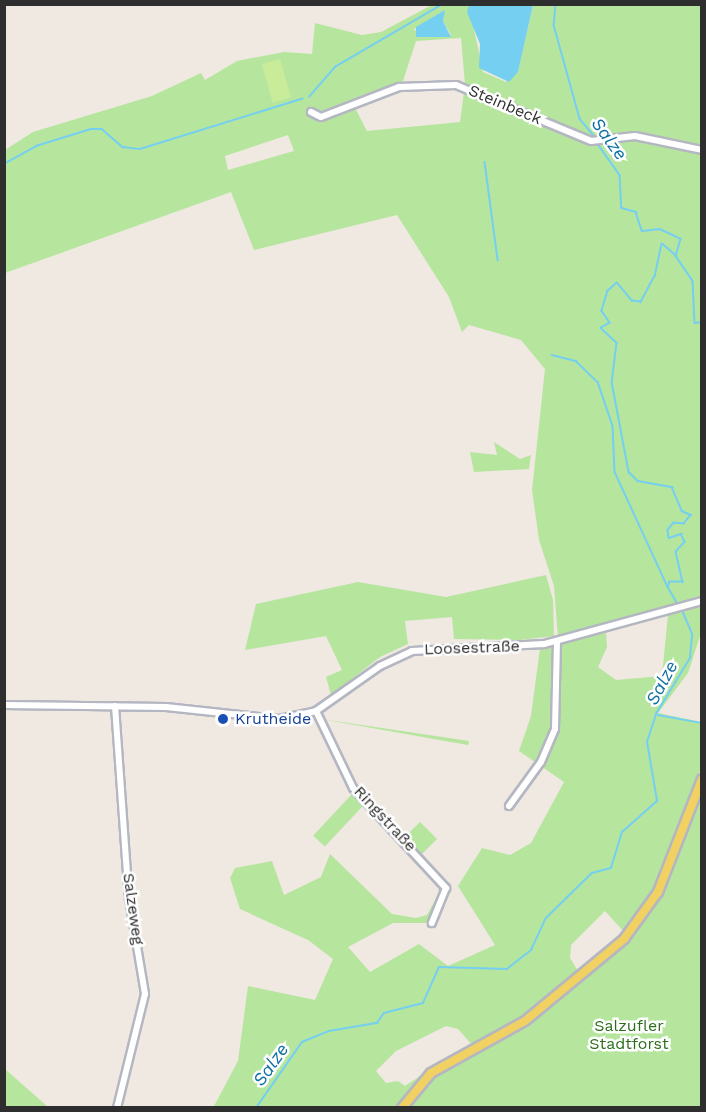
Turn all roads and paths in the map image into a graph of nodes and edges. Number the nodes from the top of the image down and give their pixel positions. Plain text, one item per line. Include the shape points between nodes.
1 (311, 112) dead end
2 (702, 150) edge
3 (702, 601) edge
4 (556, 642) junction
5 (4, 705) edge
6 (115, 706) junction
7 (316, 711) junction
8 (702, 779) edge
9 (509, 806) dead end
10 (432, 923) dead end
11 (117, 1107) edge
12 (402, 1107) edge

1 - 2 street, Steinbeck via 321,117 399,87 456,85 591,141 634,136
3 - 4 street, Loosestraße
4 - 7 street, Loosestraße via 412,651 380,666
4 - 9 street via 555,729 541,762
5 - 6 street, Loosestraße
6 - 7 street, Loosestraße via 265,719
6 - 11 street, Salzeweg via 129,899 146,994
7 - 10 street, Ringstraße via 353,788 446,888
8 - 12 main road via 658,892 624,939 525,1021 432,1073

